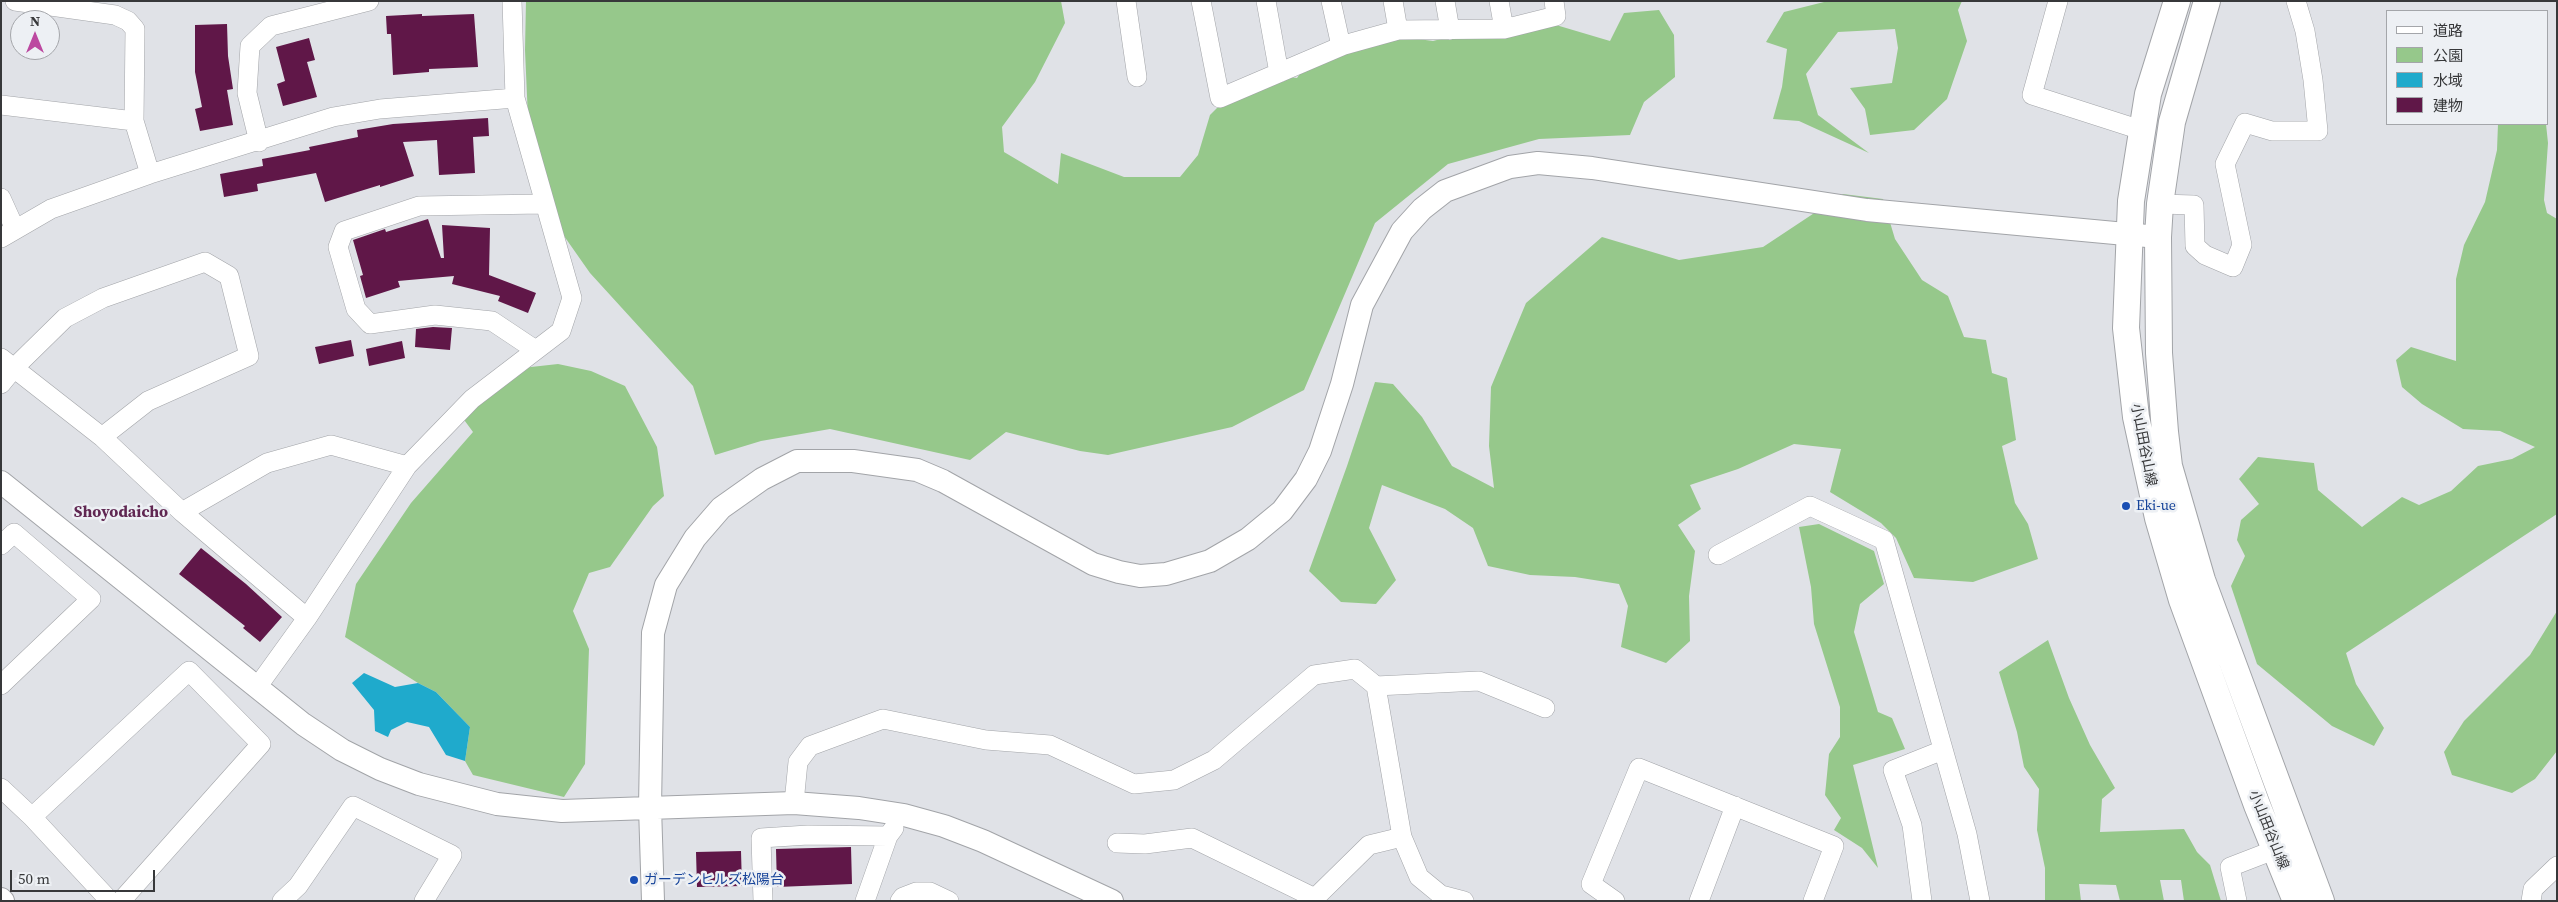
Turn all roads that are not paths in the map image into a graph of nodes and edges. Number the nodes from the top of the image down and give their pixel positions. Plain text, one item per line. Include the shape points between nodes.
1 (16, 1) edge
2 (370, 1) edge
3 (512, 1) edge
4 (1126, 1) edge
5 (1201, 1) edge
6 (1266, 1) edge
7 (1331, 1) edge
8 (1393, 1) edge
9 (1445, 1) edge
10 (1499, 1) edge
11 (1554, 1) edge
12 (2058, 1) edge
13 (2177, 1) edge
14 (2207, 1) edge
15 (2296, 1) edge
16 (1504, 29) junction
17 (1398, 30) junction
18 (1450, 30) junction
19 (1341, 46) junction
20 (1279, 73) junction
21 (1137, 77) dead end
22 (514, 98) junction
23 (1, 104) edge
24 (134, 122) junction
25 (2141, 130) junction
26 (259, 142) junction
27 (150, 174) junction
28 (1, 198) edge
29 (543, 204) junction
30 (2160, 204) junction
31 (8, 234) edge
32 (2129, 235) junction
33 (2158, 237) junction
34 (534, 349) junction
35 (8, 363) edge
36 (1, 384) edge
37 (102, 437) junction
38 (407, 466) junction
39 (1, 482) edge
40 (182, 512) junction
41 (1, 545) edge
42 (1718, 555) dead end
43 (307, 618) junction
44 (1, 685) edge
45 (258, 686) junction
46 (1376, 686) junction
47 (1545, 708) dead end
48 (1943, 750) junction
49 (1, 788) edge
50 (794, 803) junction
51 (1735, 806) junction
52 (650, 807) junction
53 (904, 815) junction
54 (32, 817) junction
55 (888, 836) junction
56 (1402, 837) junction
57 (1117, 843) dead end
58 (2287, 845) junction
59 (2557, 866) edge
60 (110, 901) edge
61 (121, 901) edge
62 (282, 901) edge
63 (424, 901) edge
64 (653, 901) edge
65 (763, 901) edge
66 (866, 901) edge
67 (900, 901) edge
68 (948, 901) edge
69 (1112, 901) edge
70 (1464, 901) edge
71 (1615, 901) edge
72 (1699, 901) edge
73 (1813, 901) edge
74 (1922, 901) edge
75 (1980, 901) edge
76 (2237, 901) edge
77 (2296, 901) edge
78 (2321, 901) edge
79 (2531, 901) edge

1 - 24 street via 115,15 128,21 135,29 136,39
2 - 26 street via 271,26 250,46 247,93
3 - 22 street
4 - 21 street
5 - 20 street via 1220,98
6 - 20 street
7 - 19 street
8 - 17 street
9 - 18 street
10 - 16 street
11 - 16 street via 1556,16
12 - 25 street via 2032,95
13 - 25 main road, 小山田谷山線 via 2148,94
14 - 30 main road, 小山田谷山線 via 2172,122
15 - 30 street via 2305,31 2318,131 2272,131 2245,123 2226,164 2242,245 2233,267 2205,255 2195,246 2194,205
16 - 18 street
17 - 18 street
17 - 19 street
19 - 20 street
22 - 26 street via 380,109 333,117
22 - 29 street
23 - 24 street
24 - 27 street
25 - 32 main road, 小山田谷山線
26 - 27 street
27 - 31 street via 51,210
28 - 31 street
29 - 34 street via 572,298 561,330
29 - 34 street via 419,206 344,231 338,247 356,309 370,324 435,315 492,321
30 - 33 main road, 小山田谷山線
32 - 33 street
32 - 52 street via 1867,210 1592,168 1538,163 1510,167 1475,179 1446,191 1402,231 1362,305 1342,384 1320,451 1294,497 1248,539 1210,561 1166,574 1140,576 1093,564 943,482 918,470 888,464 797,461 762,479 721,508 695,538 666,584 653,633
32 - 58 main road, 小山田谷山線 via 2126,328 2144,462 2182,600 2256,805
33 - 58 main road, 小山田谷山線 via 2161,396 2169,466
34 - 38 street via 472,399
35 - 36 street
35 - 37 street
35 - 37 street via 66,318 103,298 205,262 229,276 249,356 148,402
37 - 40 street
38 - 40 street via 331,444 267,463
38 - 43 street
39 - 45 street
40 - 43 street
41 - 44 street via 14,534 91,599
42 - 48 street via 1810,506 1884,540
43 - 45 street
45 - 52 street via 303,724 342,750 420,784 497,804 532,809 562,811
46 - 47 street via 1479,681
46 - 50 street via 1355,669 1314,675 1214,760 1174,780 1134,784 1050,745 986,740 883,719 810,746 798,762
46 - 56 street
48 - 74 street via 1893,770 1912,825
48 - 75 street via 1967,834
49 - 54 street
50 - 52 street
50 - 53 street
51 - 71 street via 1640,768 1591,884
51 - 72 street
51 - 73 street via 1834,846
52 - 64 street
53 - 55 street
53 - 69 street via 983,841
54 - 60 street
54 - 61 street via 189,671 261,744
55 - 65 street via 761,838
55 - 66 street
56 - 57 street via 1369,845 1315,898 1192,838 1145,844
56 - 70 street via 1419,877 1441,895
58 - 76 street via 2230,867
58 - 77 main road, 小山田谷山線
58 - 78 main road, 小山田谷山線
59 - 79 street via 2533,889
62 - 63 street via 298,886 354,806 452,855
67 - 68 street via 910,894 930,892

